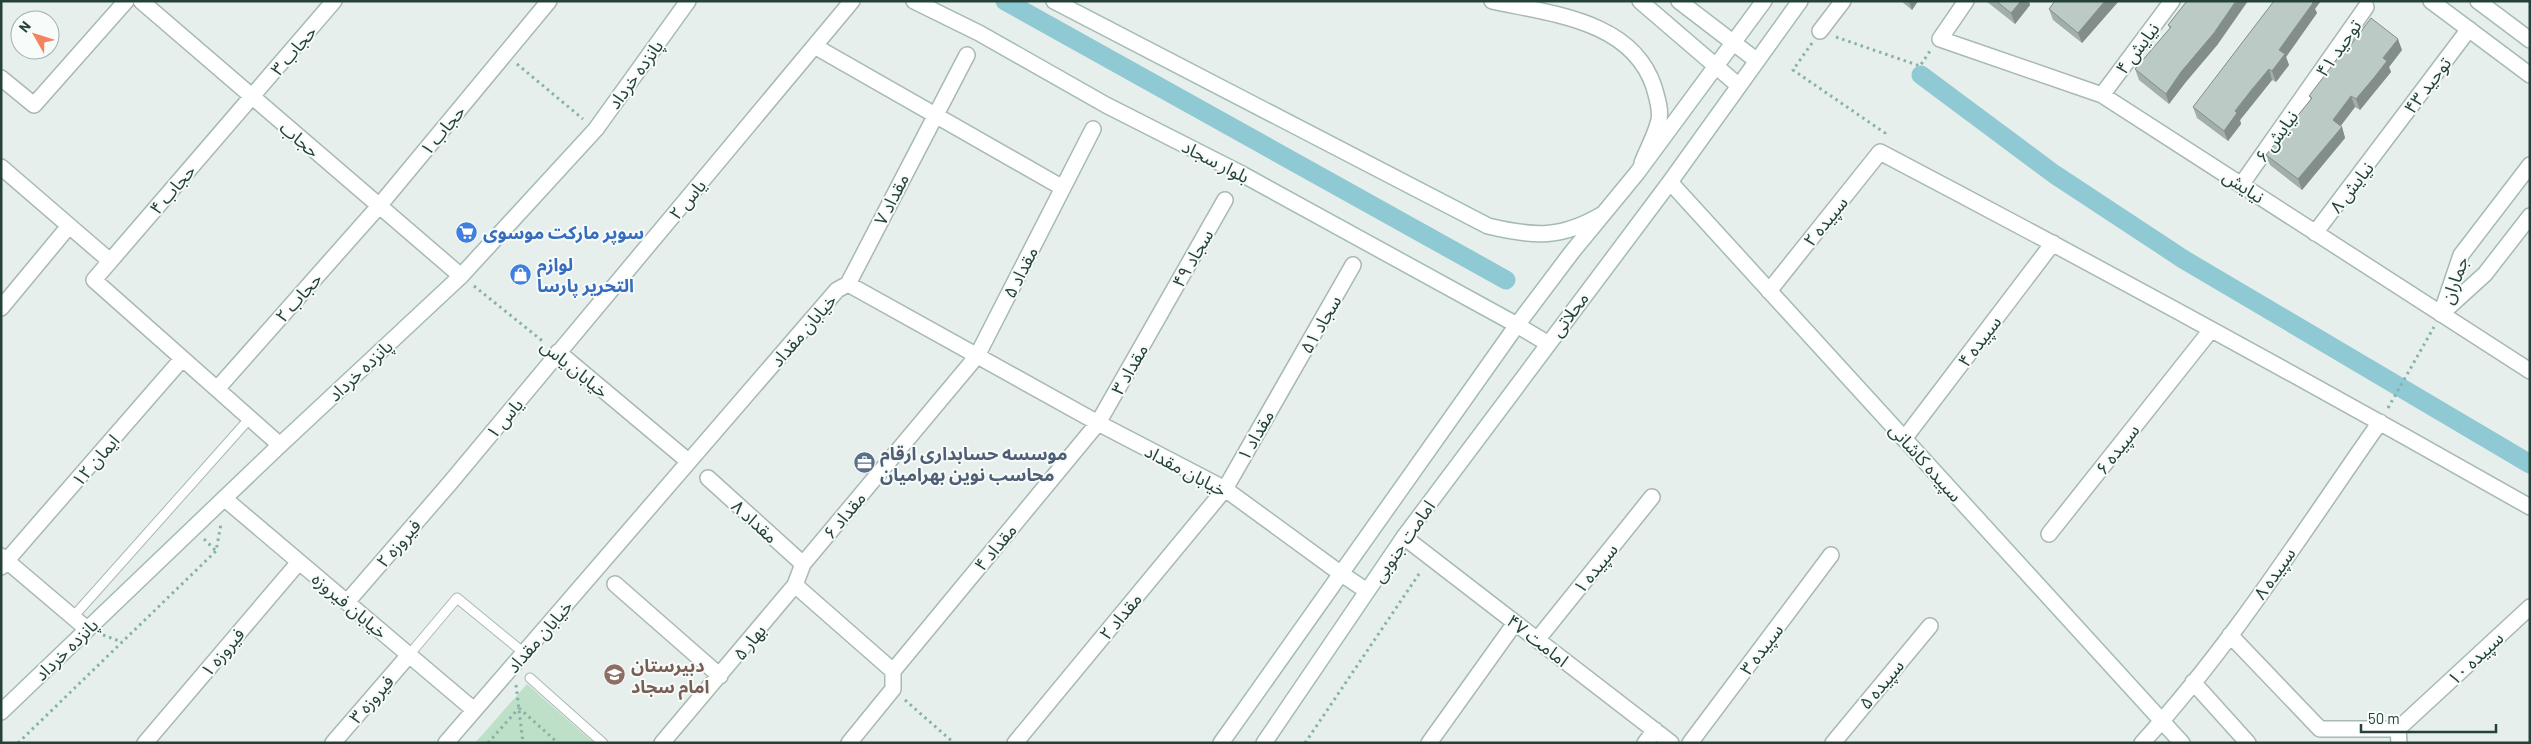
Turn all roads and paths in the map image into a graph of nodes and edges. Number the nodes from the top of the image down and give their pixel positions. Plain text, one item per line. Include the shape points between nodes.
1 (126, 1) edge
2 (141, 1) edge
3 (334, 1) edge
4 (548, 1) edge
5 (688, 1) edge
6 (852, 1) edge
7 (914, 1) edge
8 (1054, 1) edge
9 (1492, 1) edge
10 (1640, 1) edge
11 (1679, 1) edge
12 (1764, 1) edge
13 (1800, 1) edge
14 (1843, 1) edge
15 (1966, 1) edge
16 (2172, 1) edge
17 (2431, 1) edge
18 (2478, 1) edge
19 (2366, 7) dead end
20 (2469, 29) junction
21 (1820, 31) junction
22 (1940, 39) junction
23 (2530, 40) edge
24 (1732, 43) junction
25 (816, 46) junction
26 (505, 54) junction
27 (967, 55) dead end
28 (1756, 60) junction
29 (1715, 68) junction
30 (2530, 75) edge
31 (1, 78) edge
32 (1739, 86) junction
33 (2310, 88) joint
34 (2102, 95) junction
35 (251, 98) junction
36 (935, 114) junction
37 (596, 129) junction
38 (1092, 129) dead end
39 (2386, 141) joint
40 (1880, 152) junction
41 (2530, 165) edge
42 (1, 167) edge
43 (1637, 173) junction
44 (1670, 182) junction
45 (2241, 185) junction
46 (1063, 188) junction
47 (1225, 200) dead end
48 (379, 206) junction
49 (1603, 214) junction
50 (2530, 216) edge
51 (69, 226) junction
52 (2315, 233) junction
53 (2053, 243) junction
54 (110, 261) junction
55 (1353, 265) dead end
56 (461, 276) junction
57 (848, 284) junction
58 (1769, 291) junction
59 (1, 308) edge
60 (2441, 314) junction
61 (1160, 315) joint
62 (1517, 325) junction
63 (2211, 330) junction
64 (1547, 343) junction
65 (558, 352) junction
66 (977, 356) junction
67 (182, 358) junction
68 (2530, 371) edge
69 (1286, 382) joint
70 (217, 389) junction
71 (250, 418) junction
72 (2380, 422) junction
73 (1098, 423) junction
74 (1904, 439) junction
75 (280, 445) junction
76 (688, 462) junction
77 (708, 478) dead end
78 (450, 483) joint
79 (1224, 489) junction
80 (1652, 497) dead end
81 (225, 499) junction
82 (2530, 507) edge
83 (2049, 534) dead end
84 (1404, 537) junction
85 (1831, 554) dead end
86 (1430, 558) junction
87 (3, 561) edge
88 (299, 562) junction
89 (803, 564) junction
90 (1340, 573) junction
91 (615, 584) dead end
92 (795, 585) junction
93 (1367, 591) junction
94 (347, 602) junction
95 (2530, 607) edge
96 (73, 617) junction
97 (1515, 623) junction
98 (1930, 626) dead end
99 (87, 629) junction
100 (2230, 635) junction
101 (1537, 640) junction
102 (524, 653) junction
103 (409, 655) junction
104 (893, 672) junction
105 (720, 676) junction
106 (530, 678) dead end
107 (2193, 682) junction
108 (893, 689) junction
109 (519, 708) junction
110 (474, 710) junction
111 (1, 712) edge
112 (2162, 721) junction
113 (1655, 730) junction
114 (2399, 736) edge
115 (18, 743) edge
116 (145, 743) edge
117 (333, 743) edge
118 (446, 743) edge
119 (488, 743) edge
120 (523, 743) edge
121 (558, 743) edge
122 (603, 743) edge
123 (662, 743) edge
124 (849, 743) edge
125 (954, 743) edge
126 (1015, 743) edge
127 (1221, 743) edge
128 (1264, 743) edge
129 (1305, 743) edge
130 (1429, 743) edge
131 (1645, 743) edge
132 (1671, 743) edge
133 (1690, 743) edge
134 (1833, 743) edge
135 (2142, 743) edge
136 (2182, 743) edge
137 (2248, 743) edge

1 - 31 street via 34,105
2 - 35 street, حجاب
3 - 35 street, حجاب ۳
4 - 26 street, حجاب ۱
5 - 37 street, پانزده خرداد
6 - 25 street, یاس ۲
7 - 62 street, بلوار سجاد via 979,33 1106,105 1248,178
8 - 49 street via 1488,226 1539,236 1582,227
9 - 43 street via 1570,18 1612,34 1636,54 1651,77 1659,111 1659,120
10 - 29 street
11 - 24 street
12 - 24 street, محلاتی
13 - 28 street, محلاتی
14 - 21 street
15 - 22 street
16 - 34 street, نیایش ۴
17 - 20 street
18 - 23 street
19 - 33 street, توحید ۴۱
20 - 30 street
20 - 39 street, توحید ۴۳
21 - 22 path via 1920,66
21 - 40 path via 1793,70 1885,133
22 - 34 street, نیایش
24 - 28 street
24 - 29 street, محلاتی
25 - 36 street
25 - 65 street, یاس ۲
26 - 37 path
26 - 48 street, حجاب ۱
27 - 36 street, مقداد ۷
28 - 32 street, محلاتی
29 - 32 street
29 - 43 street, محلاتی
32 - 44 street, محلاتی
33 - 45 street, نیایش ۶
34 - 45 street, نیایش
35 - 48 street, حجاب
35 - 54 street, حجاب ۴
36 - 46 street
36 - 57 street, مقداد ۷
37 - 56 street, پانزده خرداد
38 - 46 street, مقداد ۵
39 - 52 street, نیایش ۸
40 - 53 street
40 - 58 street, سپیده ۲
41 - 60 street, جماران via 2461,255
42 - 51 street
43 - 49 street, محلاتی
44 - 58 street, سپیده کاشانی
44 - 64 street, محلاتی
45 - 52 street, نیایش
46 - 66 street, مقداد ۵
47 - 61 street, سجاد ۴۹
48 - 56 street, حجاب
48 - 70 street, حجاب ۲
49 - 62 street, محلاتی
50 - 60 street, جماران via 2485,274
51 - 54 street
51 - 59 street
52 - 60 street, نیایش
53 - 63 street
53 - 74 street, سپیده ۴
54 - 67 street, حجاب ۴ via 94,280
55 - 69 street, سجاد ۵۱
56 - 65 path, خیابان یاس
56 - 75 street, پانزده خرداد
57 - 66 street, خیابان مقداد
57 - 76 street, خیابان مقداد via 837,290
58 - 74 street, سپیده کاشانی
60 - 68 street, نیایش
60 - 72 path
61 - 73 street, مقداد ۳
62 - 64 street, محلاتی
62 - 90 street
63 - 72 street
63 - 83 street, سپیده ۶
64 - 84 street, امامت جنوبی
65 - 76 street, خیابان یاس
65 - 78 street, یاس ۱
66 - 73 street, خیابان مقداد
66 - 89 street, مقداد ۶
67 - 70 street
67 - 87 street, ایمان ۱۲
69 - 79 street, مقداد ۱
70 - 71 street
71 - 75 street
71 - 96 lane
72 - 82 street
72 - 100 street, سپیده ۸
73 - 79 street, خیابان مقداد
73 - 104 street, مقداد ۴
74 - 112 street, سپیده کاشانی
75 - 81 street, پانزده خرداد
76 - 102 street, خیابان مقداد
77 - 89 street, مقداد ۸
78 - 94 street, فیروزه ۲
79 - 90 street, خیابان مقداد
79 - 126 street, مقداد ۲
80 - 101 street, سپیده ۱
81 - 88 street, خیابان فیروزه
81 - 99 street, پانزده خرداد
81 - 115 path via 216,551
84 - 86 street, امامت ۴۷
84 - 93 street, امامت جنوبی
85 - 133 street, سپیده ۳
86 - 97 street, امامت ۴۷
86 - 129 path
87 - 96 street
88 - 94 street, خیابان فیروزه
88 - 116 street, فیروزه ۱
89 - 92 street, مقداد ۶
90 - 93 street, خیابان مقداد
90 - 127 street
91 - 105 street
92 - 104 street
92 - 105 street, بهار ۵
93 - 128 street, امامت جنوبی
94 - 103 street, خیابان فیروزه
95 - 114 street, سپیده ۱۰
96 - 99 street
97 - 101 street, امامت ۴۷
97 - 130 street
98 - 134 street, سپیده ۵
99 - 111 street, پانزده خرداد
100 - 107 street, سپیده ۸
100 - 114 street via 2320,729
101 - 113 street, امامت ۴۷
102 - 103 lane via 457,598
102 - 110 street, خیابان مقداد
103 - 110 street, خیابان فیروزه
103 - 117 street, فیروزه ۳
104 - 108 street
105 - 123 street, بهار ۵
106 - 122 lane
107 - 112 street, سپیده ۸
107 - 137 street
108 - 124 street
108 - 125 path
109 - 119 path
109 - 120 path
109 - 121 path
110 - 118 street, خیابان مقداد
112 - 135 street, سپیده ۸
112 - 136 street, سپیده کاشانی
113 - 131 street
113 - 132 street, امامت ۴۷

